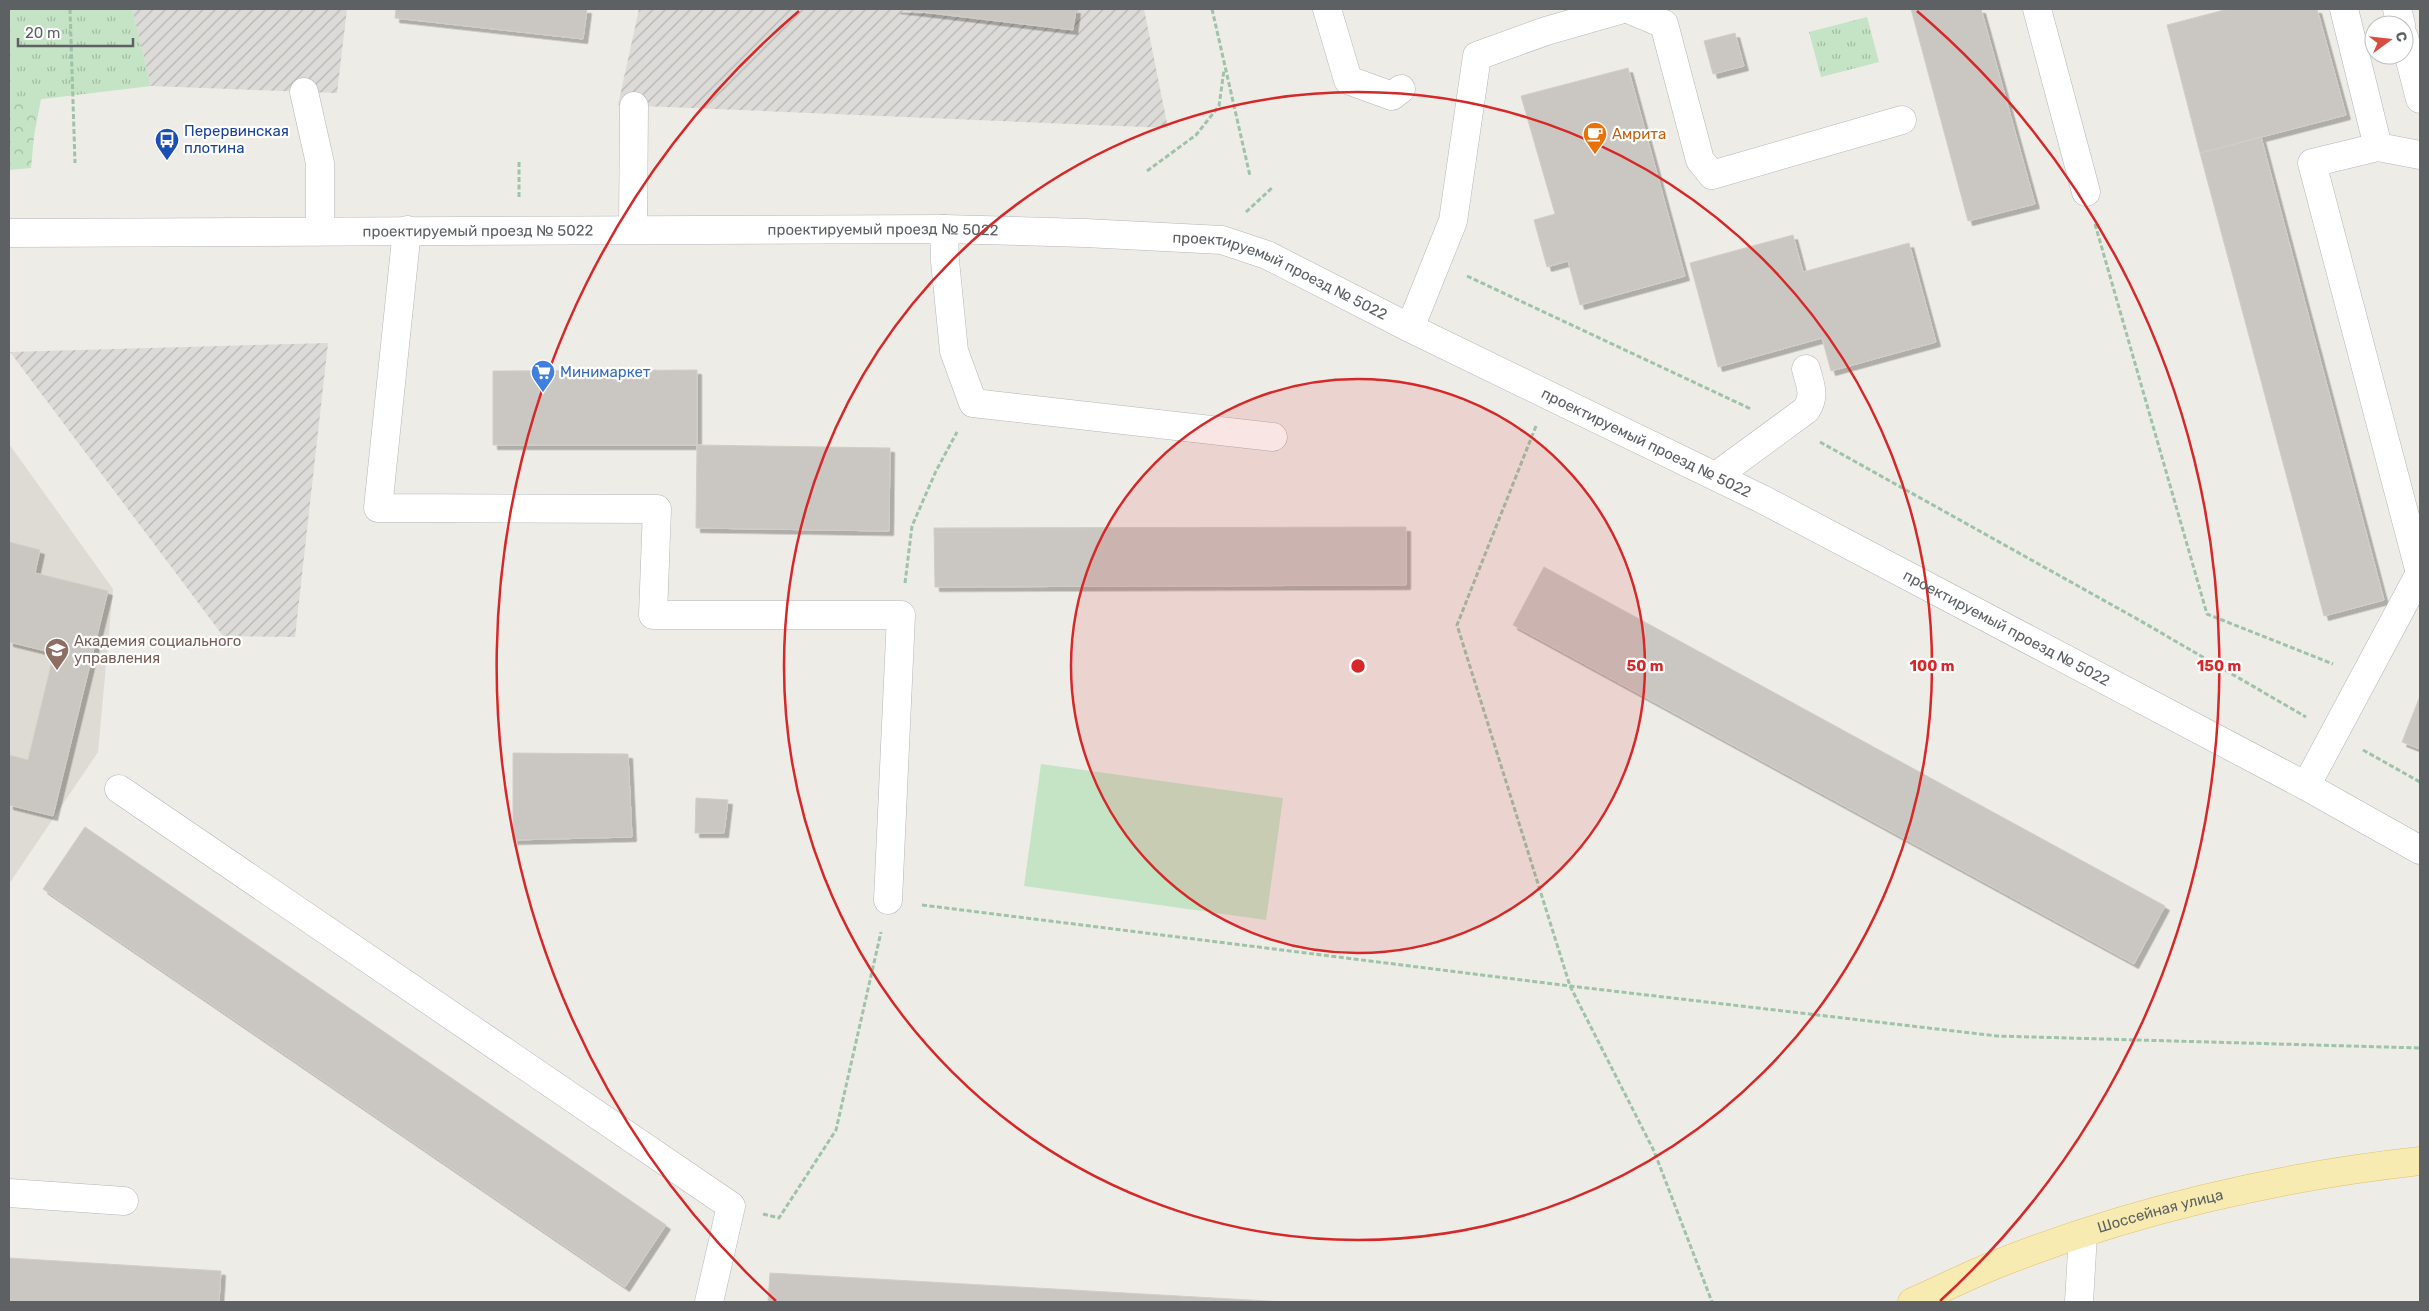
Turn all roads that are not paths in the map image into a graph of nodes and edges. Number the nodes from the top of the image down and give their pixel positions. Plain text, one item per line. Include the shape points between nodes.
1 (1327, 9) edge
2 (2037, 9) edge
3 (2344, 9) edge
4 (1618, 10) edge
5 (2411, 65) edge
6 (1401, 89) dead end
7 (304, 92) dead end
8 (2420, 99) edge
9 (634, 106) dead end
10 (1902, 120) dead end
11 (2378, 147) junction
12 (2420, 155) edge
13 (2086, 192) road end
14 (633, 229) junction
15 (944, 229) junction
16 (407, 230) junction
17 (320, 231) junction
18 (9, 233) edge
19 (1410, 328) junction
20 (1806, 369) dead end
21 (1273, 437) dead end
22 (1716, 476) junction
23 (2420, 573) edge
24 (2306, 786) junction
25 (119, 788) dead end
26 (2420, 850) edge
27 (888, 900) road end
28 (2420, 1161) edge
29 (9, 1193) edge
30 (124, 1201) dead end
31 (2083, 1234) junction
32 (710, 1302) edge
33 (1912, 1302) edge
34 (2079, 1302) edge

1 - 6 street via 1348,80 1392,96
2 - 13 street
3 - 11 street
4 - 10 street via 1664,24 1700,160 1712,174
4 - 19 street via 1477,56 1453,221
5 - 8 street
7 - 17 street via 320,163
9 - 14 street
11 - 12 street
11 - 23 street via 2312,163
14 - 15 street, проектируемый проезд № 5022
14 - 16 street, проектируемый проезд № 5022
15 - 19 street, проектируемый проезд № 5022 via 1222,240 1267,255
15 - 21 street via 954,351 973,403
16 - 17 street, проектируемый проезд № 5022
16 - 27 street via 378,508 657,509 653,615 901,615
17 - 18 street, проектируемый проезд № 5022
19 - 22 street, проектируемый проезд № 5022
20 - 22 street via 1812,402 1799,418
22 - 24 street, проектируемый проезд № 5022
23 - 24 street
24 - 26 street, проектируемый проезд № 5022
25 - 32 street via 731,1206
28 - 31 main road, Шоссейная улица via 2347,1169 2186,1203
29 - 30 street
31 - 33 main road, Шоссейная улица via 1996,1265
31 - 34 street

